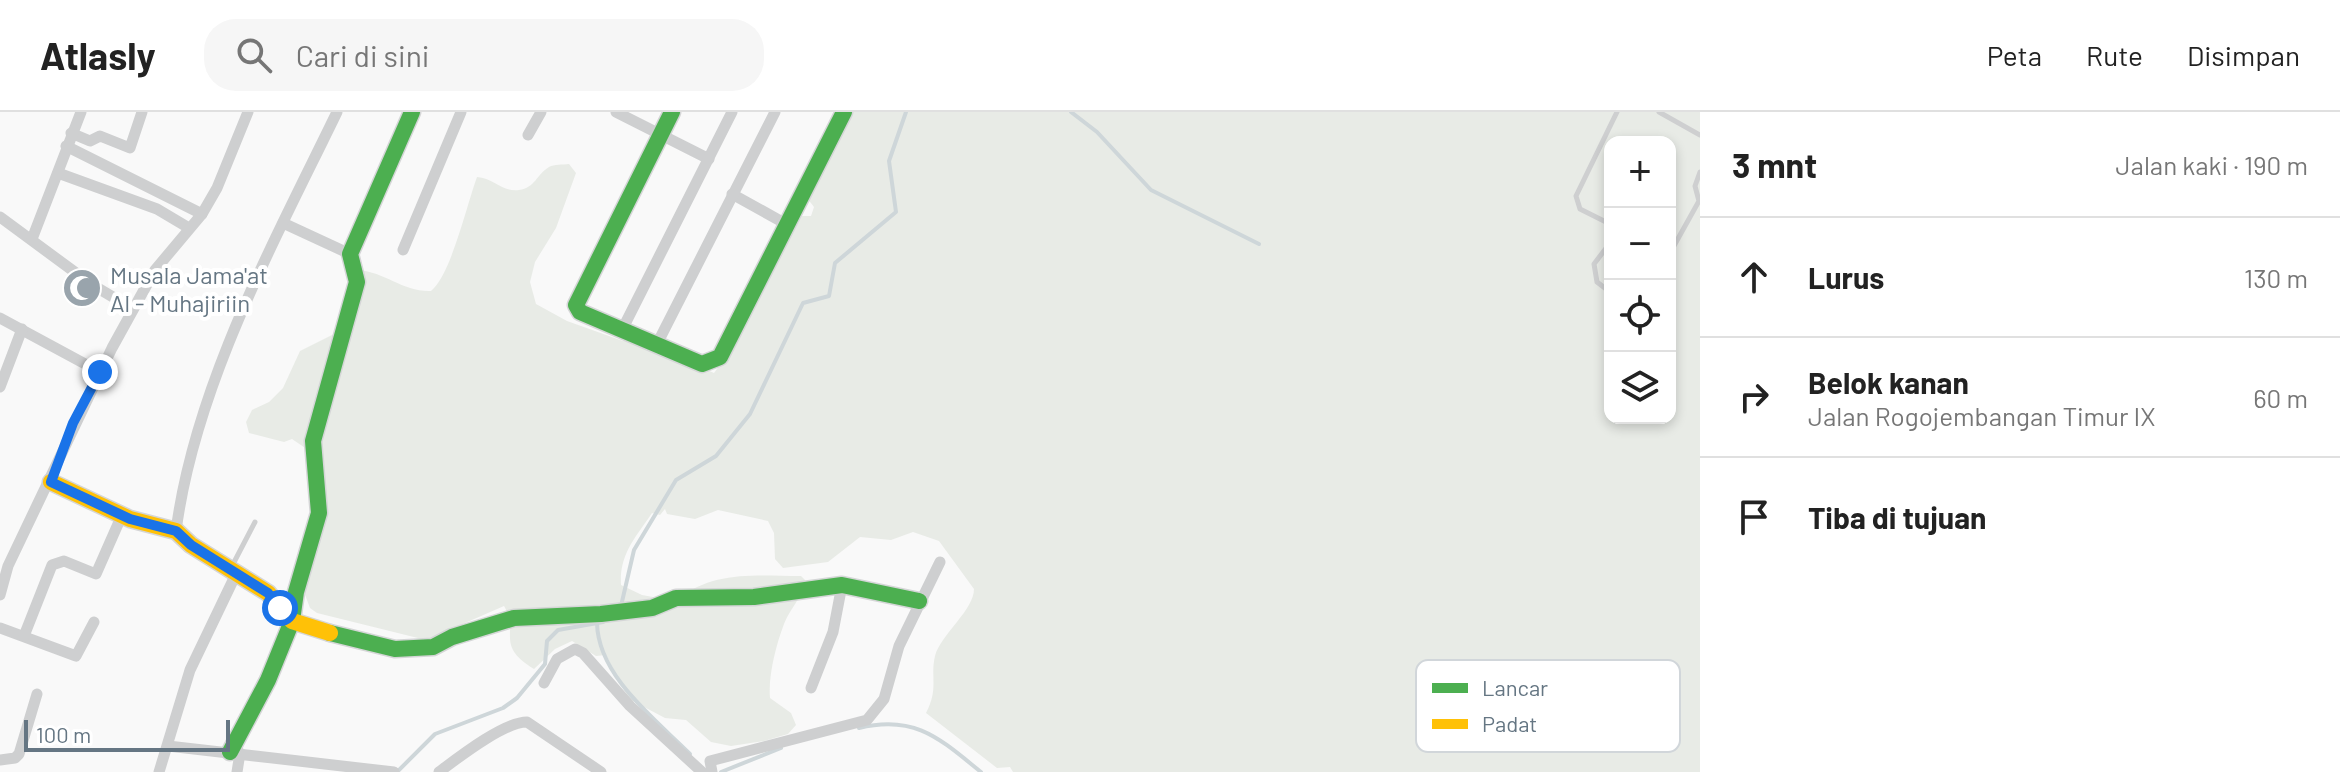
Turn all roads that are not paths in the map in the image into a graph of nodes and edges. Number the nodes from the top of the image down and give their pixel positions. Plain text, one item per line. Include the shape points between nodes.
1 (81, 112) edge
2 (142, 112) edge
3 (248, 112) edge
4 (337, 112) edge
5 (412, 112) edge
6 (461, 112) edge
7 (541, 112) edge
8 (616, 112) edge
9 (672, 112) edge
10 (732, 112) edge
11 (775, 112) edge
12 (844, 112) edge
13 (1617, 112) edge
14 (1659, 112) edge
15 (71, 133) junction
16 (528, 135) dead end
17 (1700, 135) edge
18 (660, 136) junction
19 (66, 146) junction
20 (709, 159) junction
21 (1700, 172) edge
22 (58, 173) junction
23 (732, 194) junction
24 (202, 214) junction
25 (0, 217) edge
26 (1604, 221) edge
27 (283, 223) junction
28 (786, 224) junction
29 (189, 228) junction
30 (32, 239) junction
31 (1676, 242) edge
32 (403, 250) dead end
33 (350, 254) junction
34 (1604, 255) edge
35 (1604, 286) edge
36 (133, 309) junction
37 (0, 318) edge
38 (623, 328) junction
39 (22, 329) junction
40 (657, 344) junction
41 (100, 372) junction
42 (0, 387) edge
43 (51, 482) junction
44 (122, 515) junction
45 (255, 522) dead end
46 (176, 531) junction
47 (940, 562) dead end
48 (234, 570) junction
49 (842, 585) junction
50 (0, 595) edge
51 (919, 601) junction
52 (292, 621) junction
53 (94, 622) dead end
54 (0, 628) edge
55 (24, 636) junction
56 (544, 683) dead end
57 (811, 688) dead end
58 (37, 694) dead end
59 (168, 746) junction
60 (235, 752) junction
61 (0, 760) edge
62 (373, 771) edge
63 (709, 771) edge
64 (159, 772) edge
65 (237, 772) edge
66 (394, 772) edge
67 (439, 772) edge
68 (601, 772) edge

1 - 15 street
2 - 15 street via 130,148 100,136 90,141
3 - 24 street
4 - 27 street
5 - 33 street
6 - 32 street
7 - 16 street
8 - 18 street
9 - 18 street
10 - 20 street
11 - 23 street
12 - 28 street
13 - 26 lane via 1576,196 1580,209
14 - 17 lane
15 - 19 street
18 - 20 street
18 - 38 street via 576,305 580,312
19 - 22 street
19 - 24 street
20 - 38 street
21 - 31 lane via 1695,186 1699,201
22 - 29 street via 157,209
22 - 30 street
23 - 28 street
23 - 40 street
24 - 29 street
25 - 30 street
27 - 33 street
27 - 46 street via 215,380
28 - 40 street via 720,357 702,364
29 - 36 street via 155,270
30 - 36 street
33 - 52 street via 356,291 313,441 319,513
34 - 35 lane via 1594,264 1594,275
36 - 41 street
37 - 39 street
38 - 40 street
39 - 41 street
39 - 42 street
41 - 43 street
43 - 44 street
43 - 50 street via 8,566
44 - 46 street
44 - 55 street via 96,574 64,561 52,565
45 - 48 lane
46 - 48 street
47 - 51 street
48 - 52 street via 268,593
48 - 59 street via 190,670
49 - 51 street
49 - 52 street via 754,597 676,598 652,608 601,614 514,618 414,650 364,644
49 - 57 street via 833,632
51 - 63 street via 884,699 867,720 710,761
52 - 60 street
53 - 55 street via 76,656
54 - 55 street
56 - 63 street via 557,659 575,649 583,653 630,706
58 - 61 street via 19,754
59 - 60 street
59 - 64 street
60 - 62 street
60 - 65 street
62 - 66 street
67 - 68 street via 468,749 513,724 527,722

